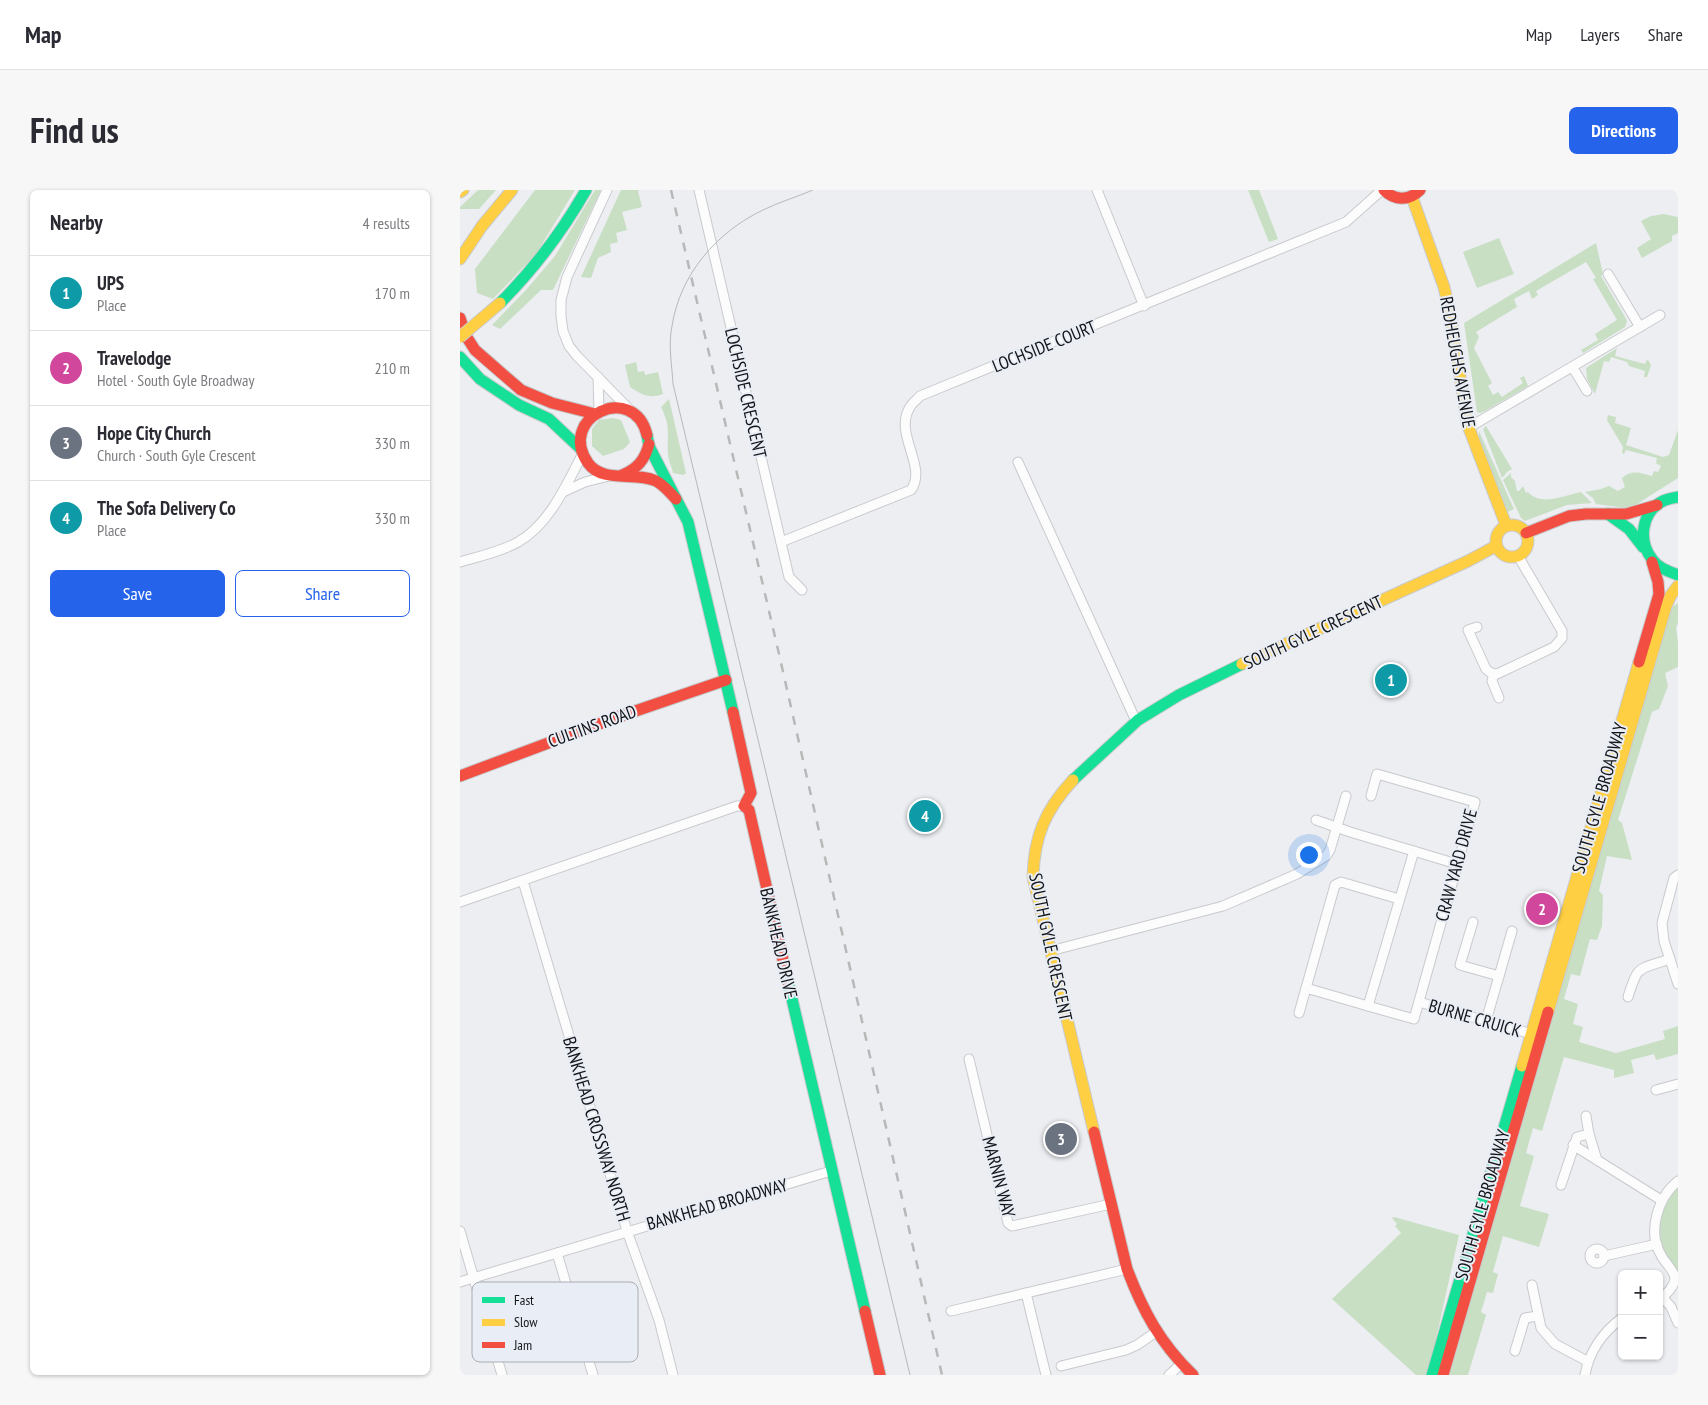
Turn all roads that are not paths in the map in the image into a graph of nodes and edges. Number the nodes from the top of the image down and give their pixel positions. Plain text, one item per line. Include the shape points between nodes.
1 (512, 190) edge
2 (586, 190) edge
3 (607, 190) edge
4 (699, 190) edge
5 (1097, 190) edge
6 (1383, 190) edge
7 (1416, 194) edge
8 (460, 259) edge
9 (1608, 274) dead end
10 (1144, 306) junction
11 (1660, 315) dead end
12 (460, 318) edge
13 (1640, 327) junction
14 (460, 337) edge
15 (460, 357) edge
16 (460, 365) edge
17 (1573, 368) junction
18 (598, 377) junction
19 (480, 379) junction
20 (1587, 392) dead end
21 (630, 411) junction
22 (597, 413) junction
23 (1468, 428) junction
24 (649, 444) junction
25 (582, 451) junction
26 (1018, 462) dead end
27 (622, 475) junction
28 (609, 476) junction
29 (563, 492) junction
30 (1676, 496) edge
31 (676, 499) junction
32 (1656, 505) junction
33 (1608, 514) junction
34 (1506, 525) junction
35 (1526, 533) junction
36 (781, 542) junction
37 (1496, 546) junction
38 (1645, 549) junction
39 (1518, 556) junction
40 (460, 562) edge
41 (1652, 562) junction
42 (1678, 575) edge
43 (1678, 586) edge
44 (802, 590) dead end
45 (1477, 626) dead end
46 (1494, 674) junction
47 (726, 680) junction
48 (1499, 698) dead end
49 (1136, 721) junction
50 (460, 776) edge
51 (1346, 796) dead end
52 (1371, 796) dead end
53 (744, 806) junction
54 (1316, 820) dead end
55 (1338, 828) junction
56 (1414, 850) junction
57 (1457, 864) junction
58 (1678, 875) edge
59 (523, 881) junction
60 (1398, 898) junction
61 (460, 902) edge
62 (1472, 922) dead end
63 (1512, 930) dead end
64 (1050, 951) junction
65 (1670, 960) junction
66 (1498, 976) junction
67 (1678, 984) edge
68 (1306, 988) junction
69 (1628, 997) dead end
70 (1418, 1002) junction
71 (1368, 1006) junction
72 (1299, 1013) dead end
73 (1486, 1021) junction
74 (1537, 1036) junction
75 (969, 1059) dead end
76 (1678, 1084) edge
77 (1656, 1090) dead end
78 (1586, 1116) dead end
79 (1589, 1134) junction
80 (1573, 1146) junction
81 (1597, 1160) junction
82 (831, 1171) junction
83 (1678, 1181) edge
84 (1561, 1185) dead end
85 (1661, 1200) junction
86 (1111, 1204) junction
87 (460, 1231) edge
88 (627, 1231) junction
89 (1656, 1244) junction
90 (557, 1253) junction
91 (1604, 1256) dead end
92 (1127, 1269) junction
93 (474, 1278) junction
94 (1676, 1279) edge
95 (460, 1282) edge
96 (475, 1282) edge
97 (566, 1282) edge
98 (1532, 1285) dead end
99 (1026, 1293) junction
100 (1663, 1297) edge
101 (1663, 1301) edge
102 (951, 1311) dead end
103 (1538, 1316) junction
104 (1618, 1322) edge
105 (1678, 1323) edge
106 (1156, 1332) junction
107 (1515, 1352) dead end
108 (1587, 1361) junction
109 (498, 1362) edge
110 (590, 1362) edge
111 (1181, 1364) junction
112 (1061, 1366) dead end
113 (502, 1375) edge
114 (594, 1375) edge
115 (673, 1375) edge
116 (880, 1375) edge
117 (1046, 1375) edge
118 (1169, 1375) edge
119 (1193, 1375) edge
120 (1432, 1375) edge
121 (1443, 1375) edge
122 (1585, 1375) edge

1 - 8 street
2 - 14 street, bridge via 546,254 500,303
3 - 18 street via 566,277 561,300 563,331 569,346
4 - 36 street, LOCHSIDE CRESCENT
5 - 10 street
6 - 7 street via 1396,198 1407,199
6 - 10 street, LOCHSIDE COURT via 1346,222
7 - 23 street, REDHEUGHS AVENUE via 1451,317
9 - 13 street
10 - 36 street, LOCHSIDE COURT via 920,396 910,407 905,420 916,473 911,490
11 - 13 street
12 - 22 street via 470,344 481,357 521,390 552,403
13 - 17 street
15 - 19 street
16 - 19 street
17 - 20 street
17 - 23 street
18 - 21 street
18 - 22 street
19 - 25 street via 510,400 549,419
21 - 22 street via 615,408
21 - 24 street via 644,424
22 - 25 street via 589,419 582,433
23 - 34 street, REDHEUGHS AVENUE
24 - 27 street via 640,464 632,472
24 - 31 street
25 - 28 street via 595,470
25 - 29 street
26 - 49 street
27 - 28 street
27 - 31 street via 655,480
28 - 29 street
29 - 40 street via 530,534 510,546
30 - 32 street
31 - 47 street via 688,522
32 - 33 street via 1634,512
32 - 38 street, SOUTH GYLE BROADWAY via 1644,525
33 - 35 street via 1575,515
33 - 38 street via 1629,529
34 - 35 street via 1520,526
34 - 37 street via 1498,531
35 - 39 street via 1528,544
36 - 44 street, LOCHSIDE CRESCENT via 789,578
37 - 39 street via 1502,555
37 - 49 street, SOUTH GYLE CRESCENT via 1253,659
38 - 41 street, SOUTH GYLE BROADWAY
39 - 46 street via 1562,632 1562,638 1554,647
41 - 42 street via 1670,574
41 - 74 street, SOUTH GYLE BROADWAY via 1659,594
43 - 74 street, SOUTH GYLE BROADWAY via 1666,606
45 - 46 street via 1468,630 1486,669
46 - 48 street via 1492,681
47 - 50 street, CULTINS ROAD via 663,700
47 - 53 street via 750,788
49 - 64 street, SOUTH GYLE CRESCENT via 1072,779 1041,826 1032,862 1033,877
51 - 55 street
52 - 57 street, CRAW YARD DRIVE via 1377,774 1474,802
53 - 59 street
53 - 82 street, BANKHEAD DRIVE via 749,810
54 - 55 street
55 - 56 street
55 - 64 street via 1326,856 1297,874 1245,898
56 - 57 street
56 - 60 street
57 - 70 street, CRAW YARD DRIVE
58 - 65 street via 1673,882 1662,923
59 - 61 street
59 - 88 street, BANKHEAD CROSSWAY NORTH
60 - 68 street via 1341,882 1335,885
60 - 71 street
62 - 66 street via 1460,965
63 - 66 street
64 - 86 street, SOUTH GYLE CRESCENT
65 - 67 street
65 - 69 street via 1639,969
66 - 73 street
68 - 71 street
68 - 72 street
70 - 71 street, CRAW YARD DRIVE via 1414,1019
70 - 73 street, BURNE CRUICK
73 - 74 street, BURNE CRUICK
74 - 120 street, SOUTH GYLE BROADWAY
74 - 121 street, SOUTH GYLE BROADWAY
75 - 86 street, MARNIN WAY via 1008,1222 1012,1226
76 - 77 street
78 - 79 street
79 - 80 street via 1577,1137
79 - 81 street
80 - 81 street
80 - 84 street
81 - 85 street
82 - 88 street, BANKHEAD BROADWAY
82 - 116 street, BANKHEAD DRIVE
83 - 85 street
85 - 89 street via 1656,1215
86 - 92 street, SOUTH GYLE CRESCENT
87 - 93 street
88 - 90 street, BANKHEAD BROADWAY
88 - 115 street, BANKHEAD CROSSWAY NORTH
89 - 91 street
89 - 94 street
90 - 93 street, BANKHEAD BROADWAY
90 - 97 street
92 - 99 street
92 - 106 street, SOUTH GYLE CRESCENT
93 - 95 street, BANKHEAD BROADWAY
93 - 96 street
94 - 100 street
98 - 103 street
99 - 102 street
99 - 117 street
101 - 105 street via 1671,1307
103 - 107 street via 1525,1318
103 - 108 street via 1541,1328 1555,1344
104 - 108 street via 1602,1337
106 - 111 street, SOUTH GYLE CRESCENT
106 - 112 street via 1132,1347
108 - 122 street
109 - 113 street
110 - 114 street
111 - 118 street
111 - 119 street, SOUTH GYLE CRESCENT

